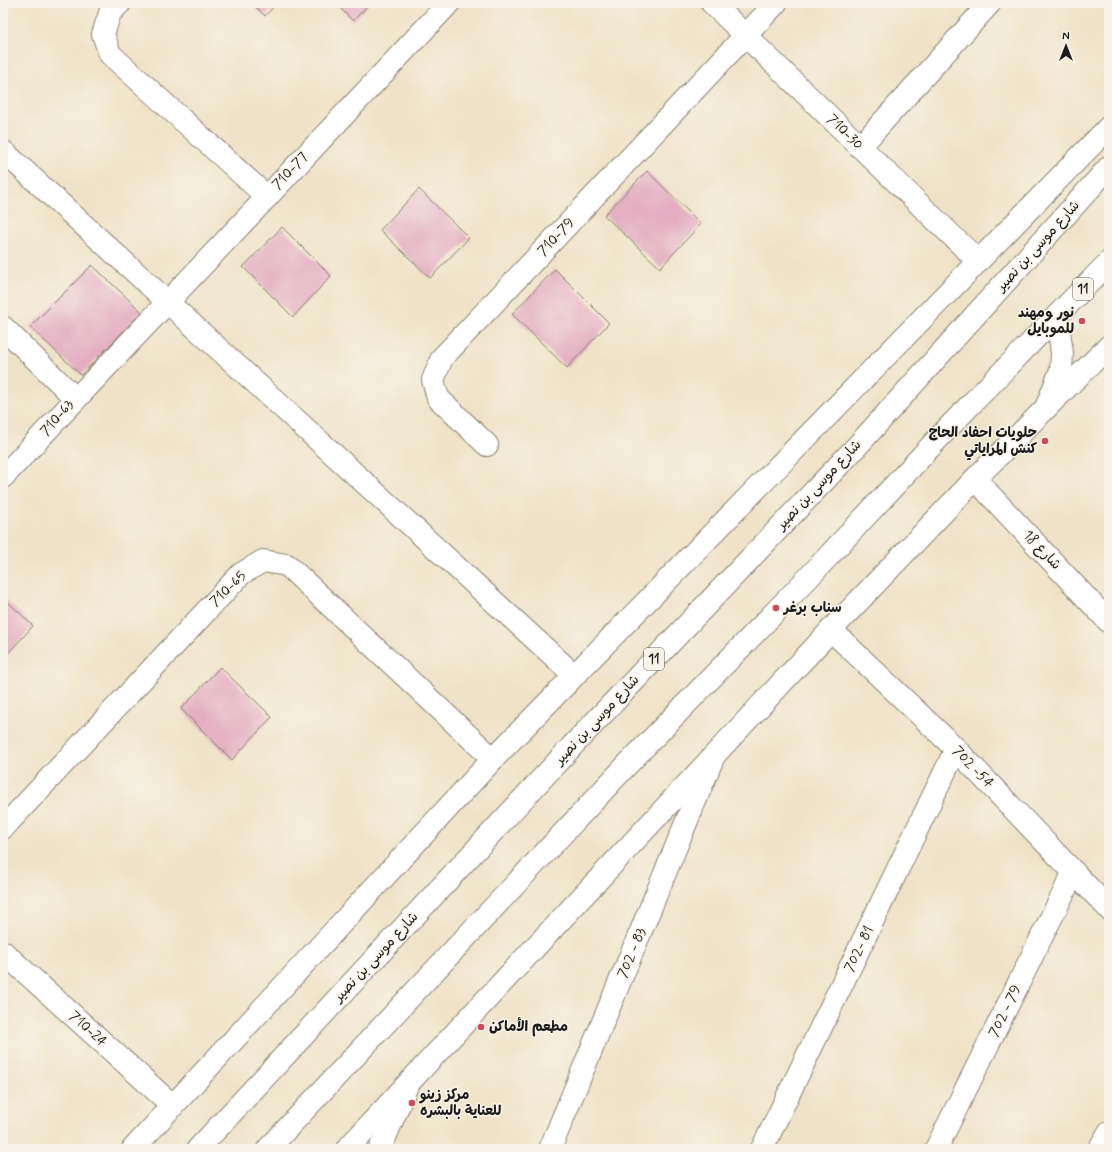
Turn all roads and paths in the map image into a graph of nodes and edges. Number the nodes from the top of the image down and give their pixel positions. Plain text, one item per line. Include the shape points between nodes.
1 (120, 3) edge
2 (449, 3) edge
3 (712, 3) edge
4 (776, 3) edge
5 (990, 3) edge
6 (746, 35) junction
7 (1109, 127) edge
8 (860, 147) junction
9 (3, 152) edge
10 (1109, 168) edge
11 (267, 196) junction
12 (978, 261) junction
13 (1109, 262) edge
14 (168, 302) junction
15 (1057, 316) junction
16 (3, 328) edge
17 (1109, 346) edge
18 (76, 399) junction
19 (1046, 408) junction
20 (487, 446) dead end
21 (3, 477) edge
22 (975, 479) junction
23 (1109, 622) edge
24 (831, 630) junction
25 (574, 674) junction
26 (956, 749) junction
27 (713, 758) junction
28 (494, 759) junction
29 (3, 828) edge
30 (1074, 872) junction
31 (1109, 909) edge
32 (3, 952) edge
33 (409, 1081) junction
34 (172, 1106) junction
35 (133, 1149) edge
36 (198, 1149) edge
37 (268, 1149) edge
38 (347, 1149) edge
39 (380, 1149) edge
40 (550, 1149) edge
41 (762, 1149) edge
42 (936, 1149) edge

1 - 11 street, 710-77 via 110,13 103,34 110,54
2 - 11 street, 710-77
3 - 6 street, 710-30
4 - 6 street, 710-79
5 - 8 street
6 - 8 street, 710-30
6 - 20 street, 710-79 via 442,358 433,380 438,398
7 - 12 street
8 - 12 street, 710-30
9 - 14 street
10 - 36 street, شارع موسى بن نصير / 11 via 858,444 580,738
11 - 14 street
12 - 25 street
13 - 15 street, 11
14 - 18 street
14 - 25 street
15 - 19 street via 1062,353 1061,370
15 - 37 street, 11 via 625,767
16 - 18 street, 710-63
17 - 19 street
18 - 21 street, 710-63
19 - 22 street
22 - 23 street, شارع 18
22 - 24 street
24 - 26 street, 702 -54
24 - 27 street
25 - 28 street
26 - 30 street, 702 -54
26 - 41 street, 702- 81
27 - 33 street
27 - 40 street, 702 - 83
28 - 29 street, 710-65 via 287,565 263,561 241,574
28 - 34 street
30 - 31 street, 702 -54
30 - 42 street, 702 - 79
32 - 34 street, 710-24
33 - 38 street
33 - 39 street
34 - 35 street

